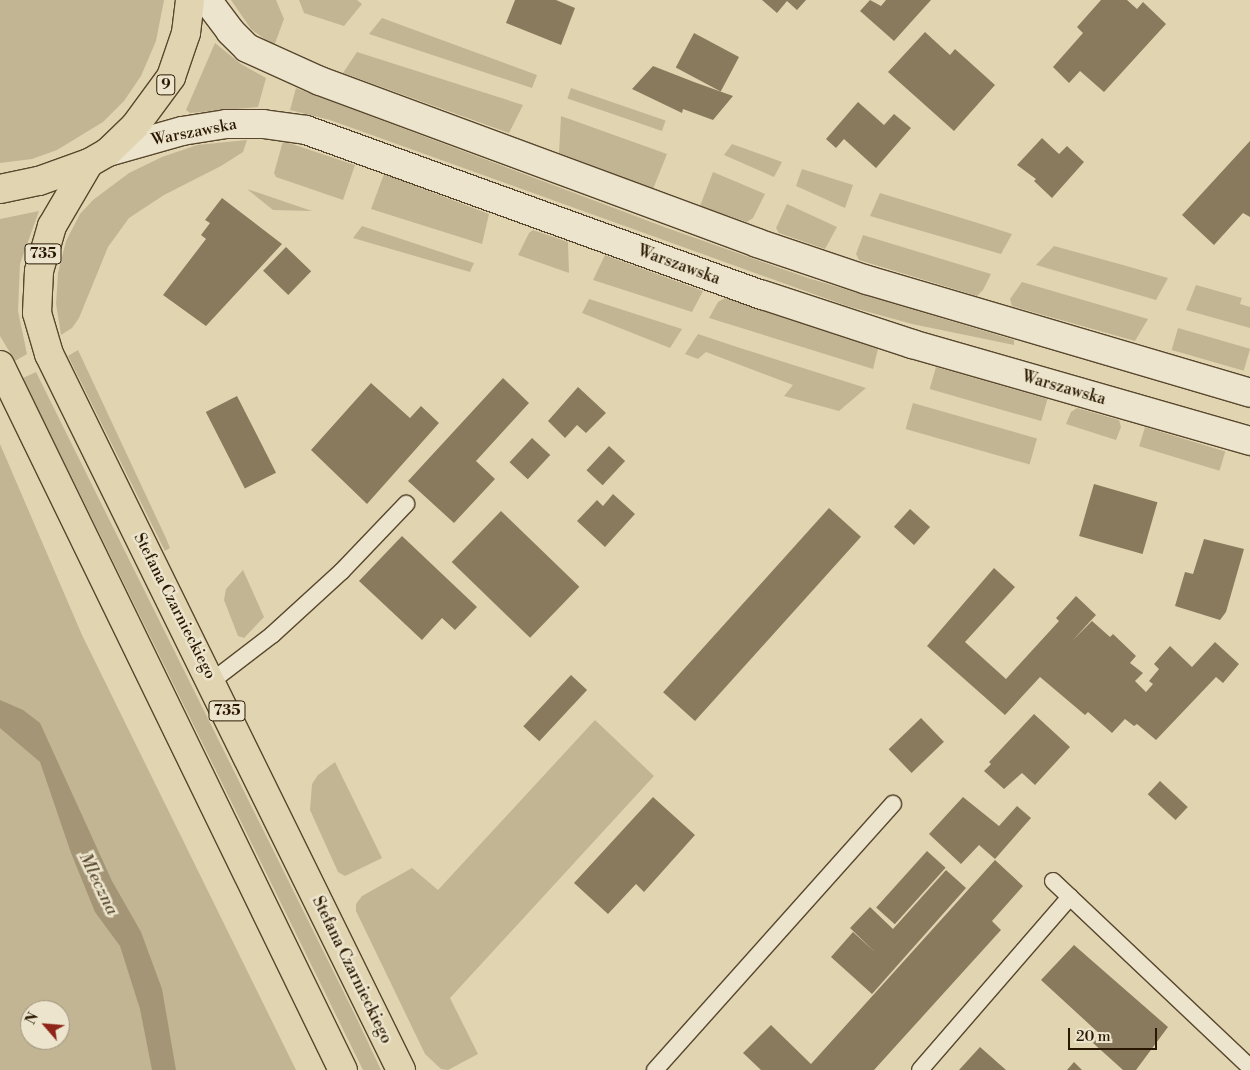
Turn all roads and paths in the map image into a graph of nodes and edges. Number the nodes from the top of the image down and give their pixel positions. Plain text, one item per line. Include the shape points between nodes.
1 (190, 0) edge
2 (207, 0) edge
3 (98, 157) junction
4 (0, 189) edge
5 (0, 365) edge
6 (1250, 393) edge
7 (1250, 441) edge
8 (406, 504) dead end
9 (212, 681) junction
10 (893, 804) dead end
11 (1053, 881) dead end
12 (1070, 897) junction
13 (1250, 1067) edge
14 (343, 1070) edge
15 (401, 1070) edge
16 (655, 1070) edge
17 (920, 1070) edge

1 - 3 main road, 9 via 186,33 170,77 146,114
2 - 6 main road via 247,48 320,81 757,243 867,280
3 - 4 main road, 9 via 39,181
3 - 7 main road, Warszawska via 226,124 263,124 306,130 772,298 912,344
3 - 9 main road, Stefana Czarnieckiego / 735 via 67,196 47,240 39,271 38,313 49,354 65,389
5 - 14 main road
8 - 9 lane via 342,571 272,635
9 - 15 main road, Stefana Czarnieckiego / 735
10 - 16 lane
11 - 12 lane
12 - 13 lane
12 - 17 lane

